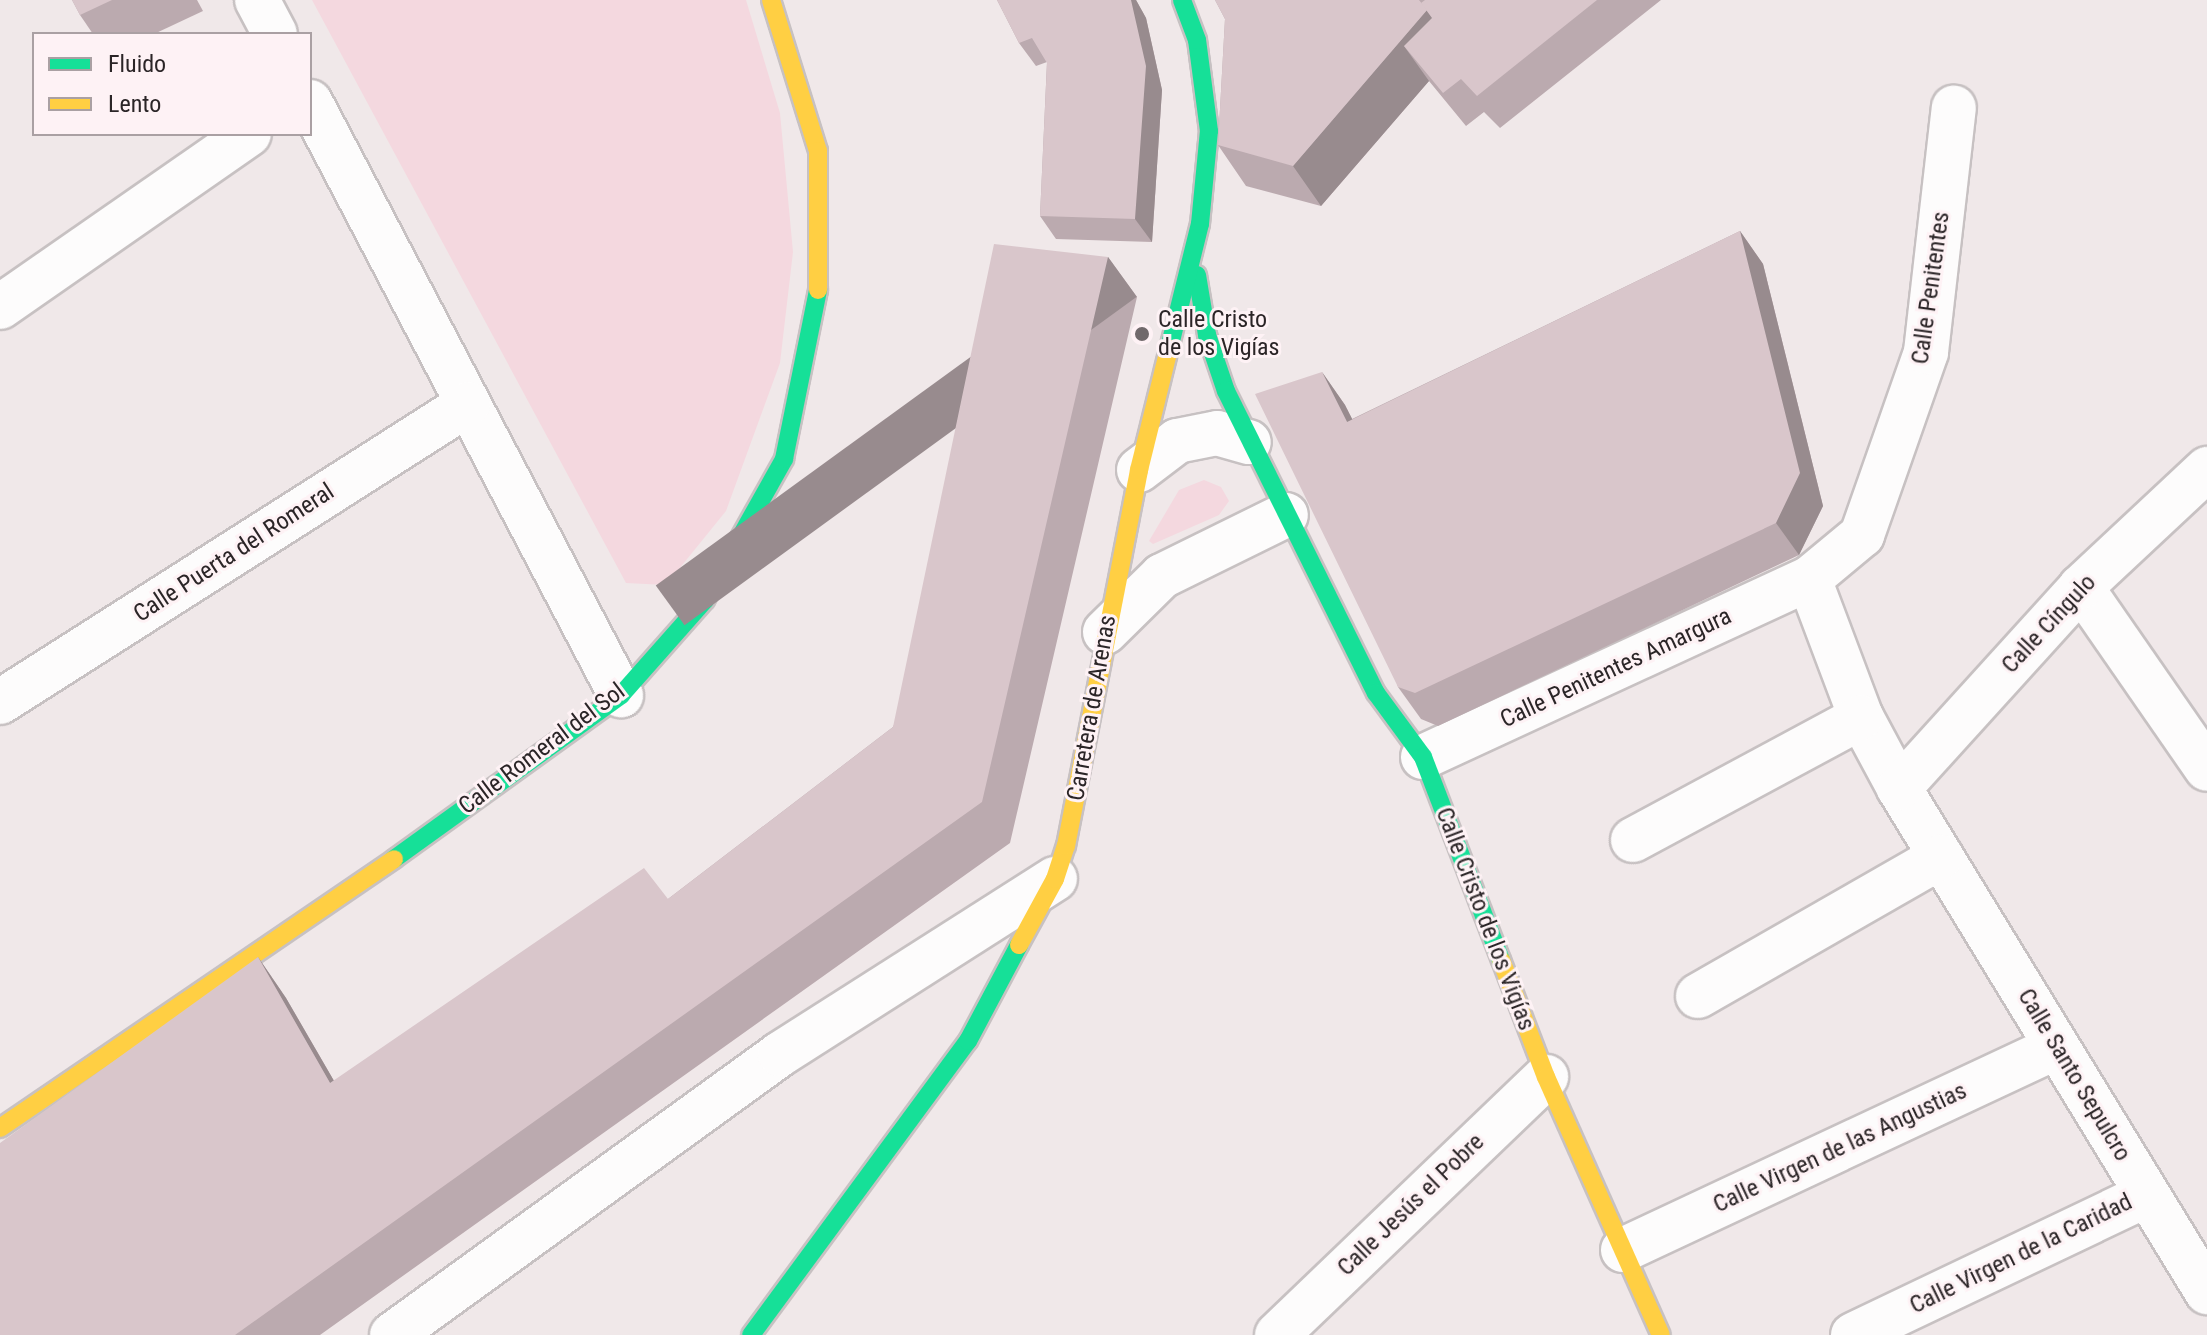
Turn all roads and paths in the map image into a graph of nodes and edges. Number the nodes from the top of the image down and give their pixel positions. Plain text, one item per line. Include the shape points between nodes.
1 (257, 0) edge
2 (771, 0) edge
3 (1182, 0) edge
4 (274, 32) edge
5 (312, 106) edge
6 (1954, 108) dead end
7 (246, 136) edge
8 (1194, 258) junction
9 (0, 307) edge
10 (468, 404) junction
11 (1249, 442) junction
12 (2207, 469) edge
13 (1139, 470) junction
14 (1286, 515) junction
15 (1809, 579) junction
16 (2081, 587) junction
17 (1105, 632) junction
18 (621, 695) junction
19 (0, 702) edge
20 (1861, 717) junction
21 (1423, 757) junction
22 (2207, 769) edge
23 (1899, 788) junction
24 (1633, 840) dead end
25 (1941, 857) junction
26 (1055, 879) junction
27 (1698, 996) dead end
28 (2057, 1047) junction
29 (1546, 1077) junction
30 (0, 1128) edge
31 (2146, 1195) junction
32 (1623, 1250) junction
33 (2207, 1292) edge
34 (1314, 1320) edge
35 (392, 1335) edge
36 (751, 1335) edge
37 (1277, 1335) edge
38 (1661, 1335) edge
39 (1853, 1335) edge

1 - 4 street
2 - 18 street, Calle Romeral del Sol via 818,151 819,286 784,459 705,600
3 - 8 street, Carretera de Arenas via 1197,40 1209,131
5 - 10 street
6 - 15 street, Calle Penitentes via 1926,352 1862,535
7 - 9 street
8 - 11 street, Calle Cristo de los Vigías via 1207,335
8 - 13 street, Carretera de Arenas
10 - 18 street
10 - 19 street, Calle Puerta del Romeral
11 - 13 street via 1217,433 1177,441
11 - 14 street, Calle Cristo de los Vigías
12 - 16 street, Calle Cíngulo
13 - 17 street, Carretera de Arenas
14 - 17 street via 1162,576
14 - 21 street, Calle Cristo de los Vigías via 1376,693
15 - 20 street, Calle Santo Sepulcro
15 - 21 street, Calle Penitentes Amargura
16 - 22 street
16 - 23 street, Calle Cíngulo
17 - 26 street, Carretera de Arenas via 1066,846
18 - 30 street, Calle Romeral del Sol via 378,871
20 - 23 street, Calle Santo Sepulcro
20 - 24 street
21 - 29 street, Calle Cristo de los Vigías
23 - 25 street, Calle Santo Sepulcro
25 - 27 street
25 - 28 street, Calle Santo Sepulcro
26 - 35 street via 780,1054
26 - 36 street, Carretera de Arenas via 968,1041
28 - 31 street, Calle Santo Sepulcro
28 - 32 street, Calle Virgen de las Angustias
29 - 32 street, Calle Cristo de los Vigías
29 - 34 street, Calle Jesús el Pobre
31 - 33 street, Calle Santo Sepulcro
31 - 39 street, Calle Virgen de la Caridad
32 - 38 street, Calle Cristo de los Vigías
34 - 37 street, Calle Jesús el Pobre

